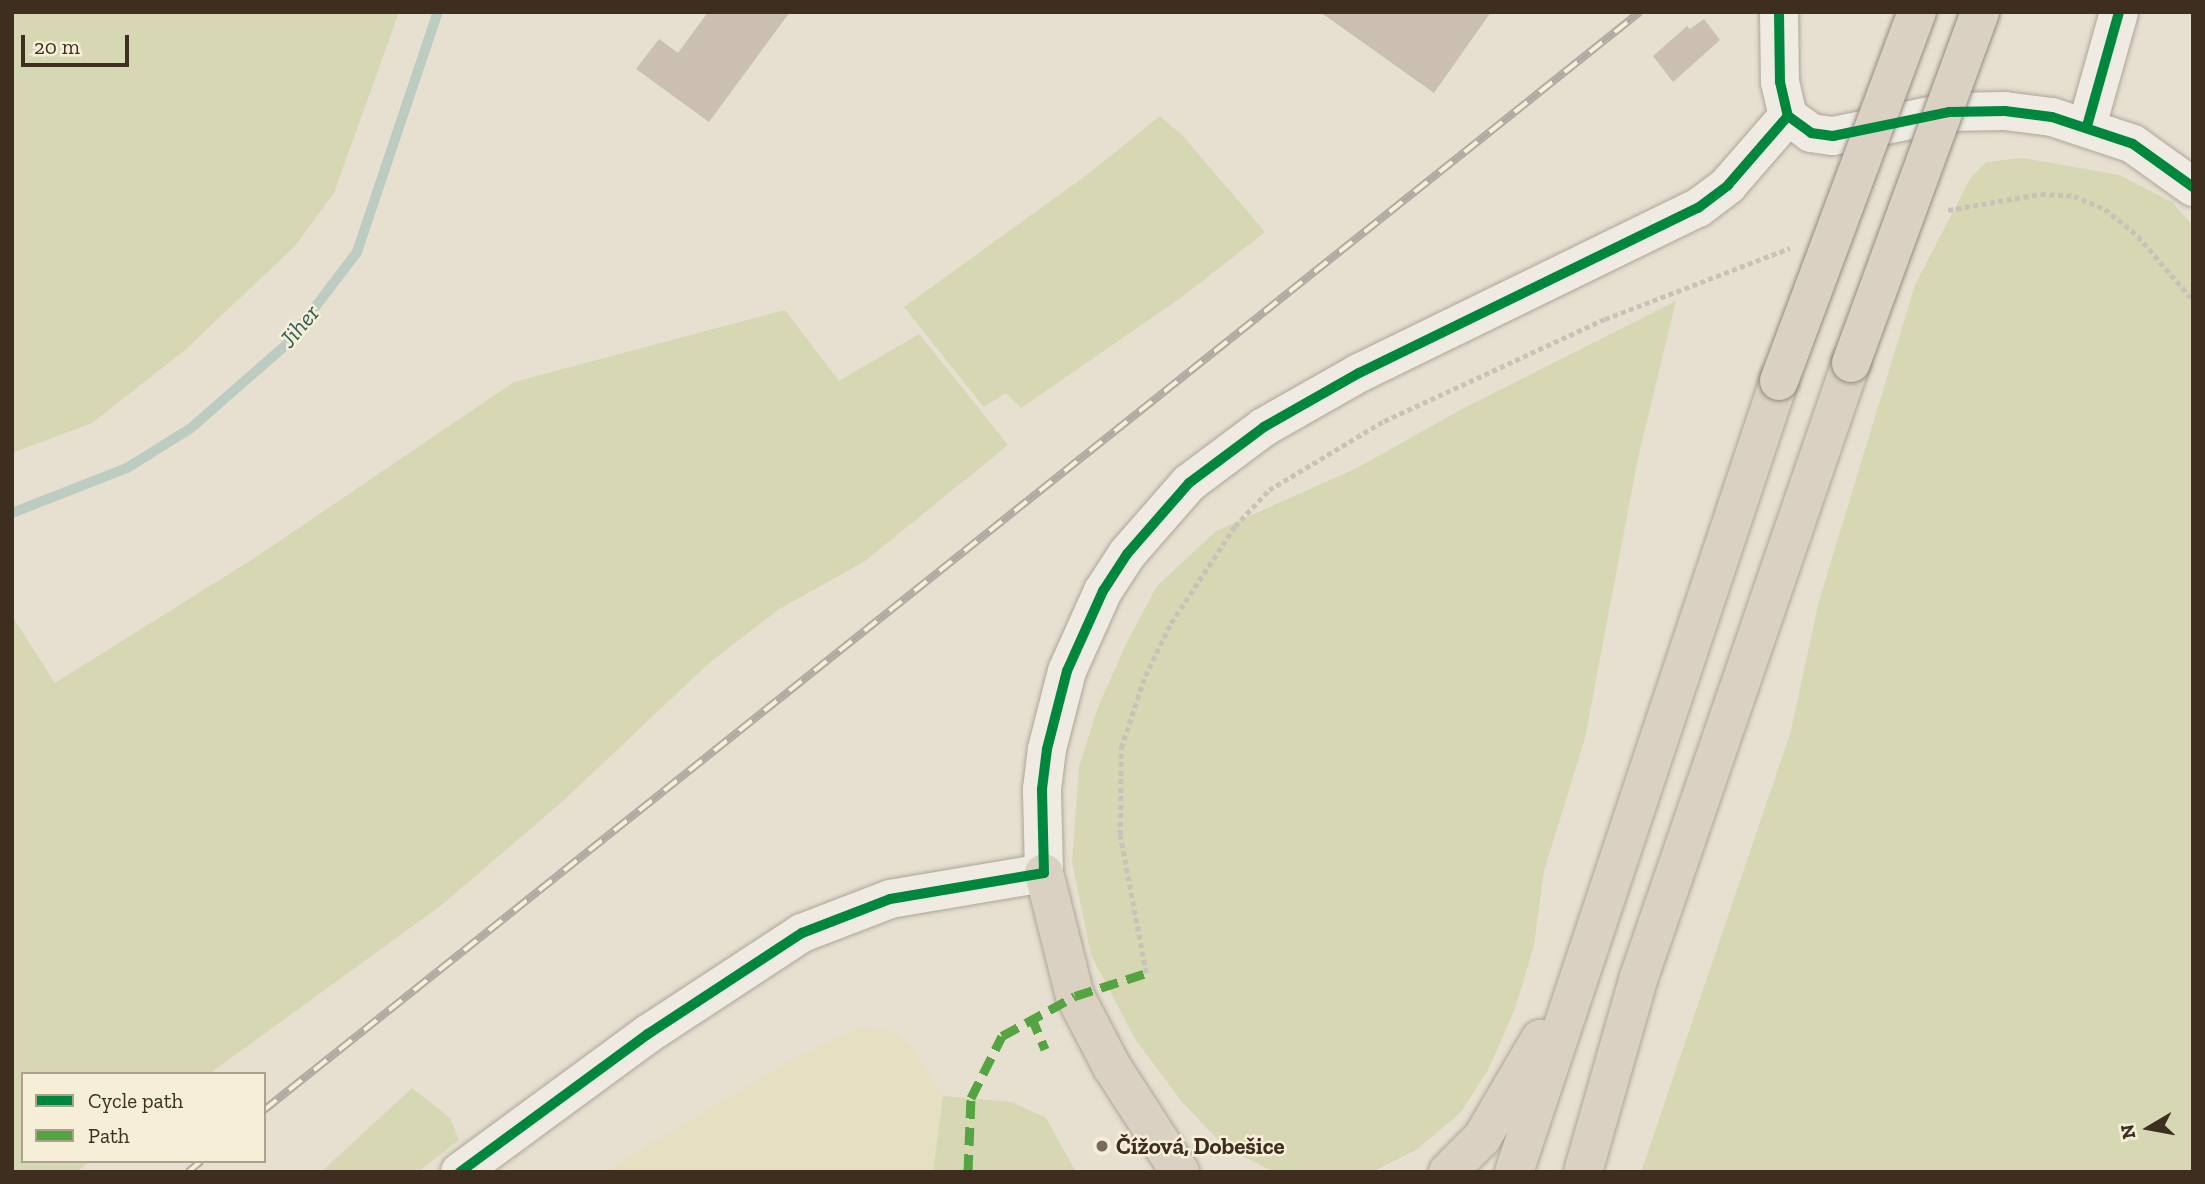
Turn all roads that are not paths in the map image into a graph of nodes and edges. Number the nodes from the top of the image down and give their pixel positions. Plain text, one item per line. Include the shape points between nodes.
1 (1779, 12) edge
2 (1917, 12) edge
3 (1980, 12) edge
4 (2119, 12) edge
5 (1788, 116) junction
6 (2087, 126) junction
7 (2193, 187) edge
8 (1044, 873) junction
9 (1578, 973) junction
10 (1143, 1118) junction
11 (1585, 1167) edge
12 (460, 1172) edge
13 (1180, 1172) edge
14 (1208, 1172) edge
15 (1448, 1172) edge
16 (1514, 1172) edge

1 - 5 street via 1780,82
2 - 9 highway, bridge via 1779,381
3 - 11 highway, bridge via 1851,363 1638,980
4 - 6 street
5 - 6 street via 1811,133 1833,136 1949,112 2004,111
5 - 8 street via 1728,185 1698,208 1359,373 1264,427 1189,483 1127,554 1103,591 1067,671 1042,789
6 - 7 street via 2133,144
8 - 10 highway via 1075,996
8 - 12 street via 929,889 853,911 802,933 648,1034
9 - 15 highway via 1482,1138
9 - 16 highway
10 - 13 highway
10 - 14 highway

